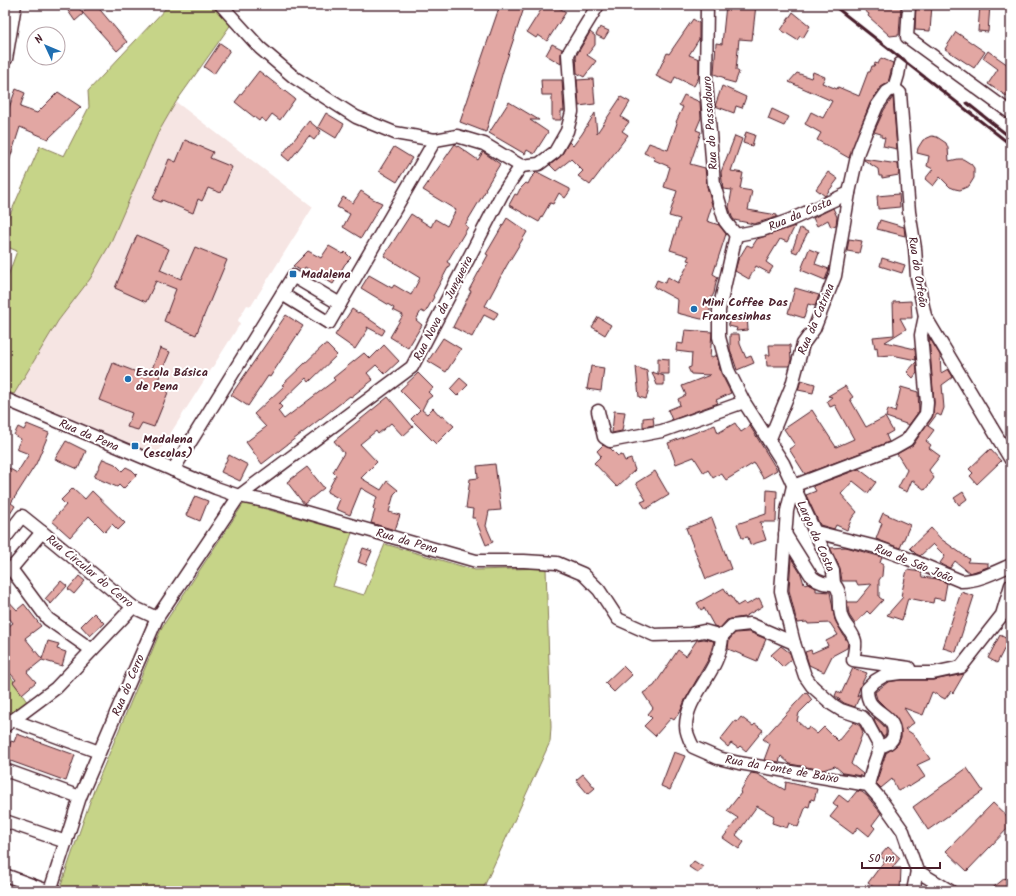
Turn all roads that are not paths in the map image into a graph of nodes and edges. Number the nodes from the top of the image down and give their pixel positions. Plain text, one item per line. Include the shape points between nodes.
1 (15, 5) edge
2 (221, 5) edge
3 (598, 5) edge
4 (707, 5) edge
5 (909, 5) edge
6 (6, 59) dead end
7 (900, 64) dead end
8 (894, 88) junction
9 (1010, 112) edge
10 (435, 140) junction
11 (521, 166) junction
12 (849, 193) junction
13 (736, 235) junction
14 (282, 294) junction
15 (340, 304) junction
16 (925, 316) junction
17 (5, 399) edge
18 (744, 402) junction
19 (598, 411) dead end
20 (769, 441) junction
21 (1011, 460) edge
22 (173, 470) junction
23 (792, 486) junction
24 (239, 496) junction
25 (42, 532) junction
26 (816, 532) junction
27 (785, 534) junction
28 (5, 538) edge
29 (1011, 565) edge
30 (834, 584) junction
31 (1011, 585) edge
32 (133, 607) junction
33 (157, 618) junction
34 (722, 636) junction
35 (794, 643) junction
36 (92, 650) junction
37 (929, 673) junction
38 (9, 723) edge
39 (880, 747) junction
40 (99, 752) junction
41 (5, 770) edge
42 (868, 785) junction
43 (80, 796) junction
44 (5, 821) edge
45 (66, 842) junction
46 (917, 871) junction
47 (5, 875) edge
48 (49, 891) edge
49 (913, 891) edge
50 (950, 891) edge

1 - 6 street
2 - 10 street via 277,63 295,78 349,113 396,132
3 - 11 street via 568,54 572,112 567,131 555,152 539,164
4 - 13 street, Rua do Passadouro via 706,81 714,185 725,221
5 - 9 street via 907,37
7 - 8 street
8 - 12 street via 887,92 877,106 865,134 858,152
8 - 16 street, Rua do Orfeão via 900,93 909,212
10 - 11 street via 457,136 471,140 484,144
10 - 15 street
11 - 24 street, Rua Nova da Junqueira via 502,194 412,367
12 - 13 street, Rua da Costa via 790,220 762,230
12 - 20 street, Rua da Catrina via 835,276 814,329 803,344 792,386
13 - 18 street via 719,310 718,337 728,370
14 - 15 street via 293,276
14 - 15 street via 329,323
14 - 22 street
16 - 21 street, Rua do Orfeão
16 - 23 street via 921,335 926,414 907,440 893,448
17 - 22 street, Rua da Pena
18 - 19 street via 662,431 610,441 604,436
18 - 20 street
20 - 23 street
22 - 24 street, Rua da Pena
23 - 26 street, Largo da Costa
23 - 27 street
24 - 33 street, Rua do Cerro
24 - 34 street, Rua da Pena via 270,502 476,561 557,564 583,574 599,590 618,619 654,635 704,631
25 - 28 street via 22,516
25 - 32 street, Rua Circular do Cerro
25 - 36 street, Rua Circular do Cerro via 10,569 48,619
26 - 29 street, Rua de São João via 876,547 961,581 970,581
26 - 30 street, Largo da Costa via 833,572
27 - 30 street, Largo da Costa via 812,577 817,582
27 - 35 street via 781,591
30 - 37 street via 840,595 842,618 855,640 853,660 915,668
31 - 37 street via 1002,616 961,667
32 - 33 street, Rua Circular do Cerro
32 - 36 street
33 - 40 street, Rua do Cerro
34 - 35 street via 732,626 750,624
34 - 42 street, Rua da Fonte de Baixo via 718,659 687,715 686,728 693,747 718,758 739,763
35 - 39 street via 808,682 833,705 862,717
36 - 38 street via 56,688
37 - 39 street via 885,675 867,689 870,704 892,723 894,730 894,737 889,744
38 - 40 street
39 - 42 street
40 - 43 street, Rua do Cerro
41 - 43 street
42 - 46 street via 903,831
43 - 45 street, Rua do Cerro
44 - 45 street
45 - 48 street, Rua do Cerro
46 - 49 street
46 - 50 street
47 - 48 street

